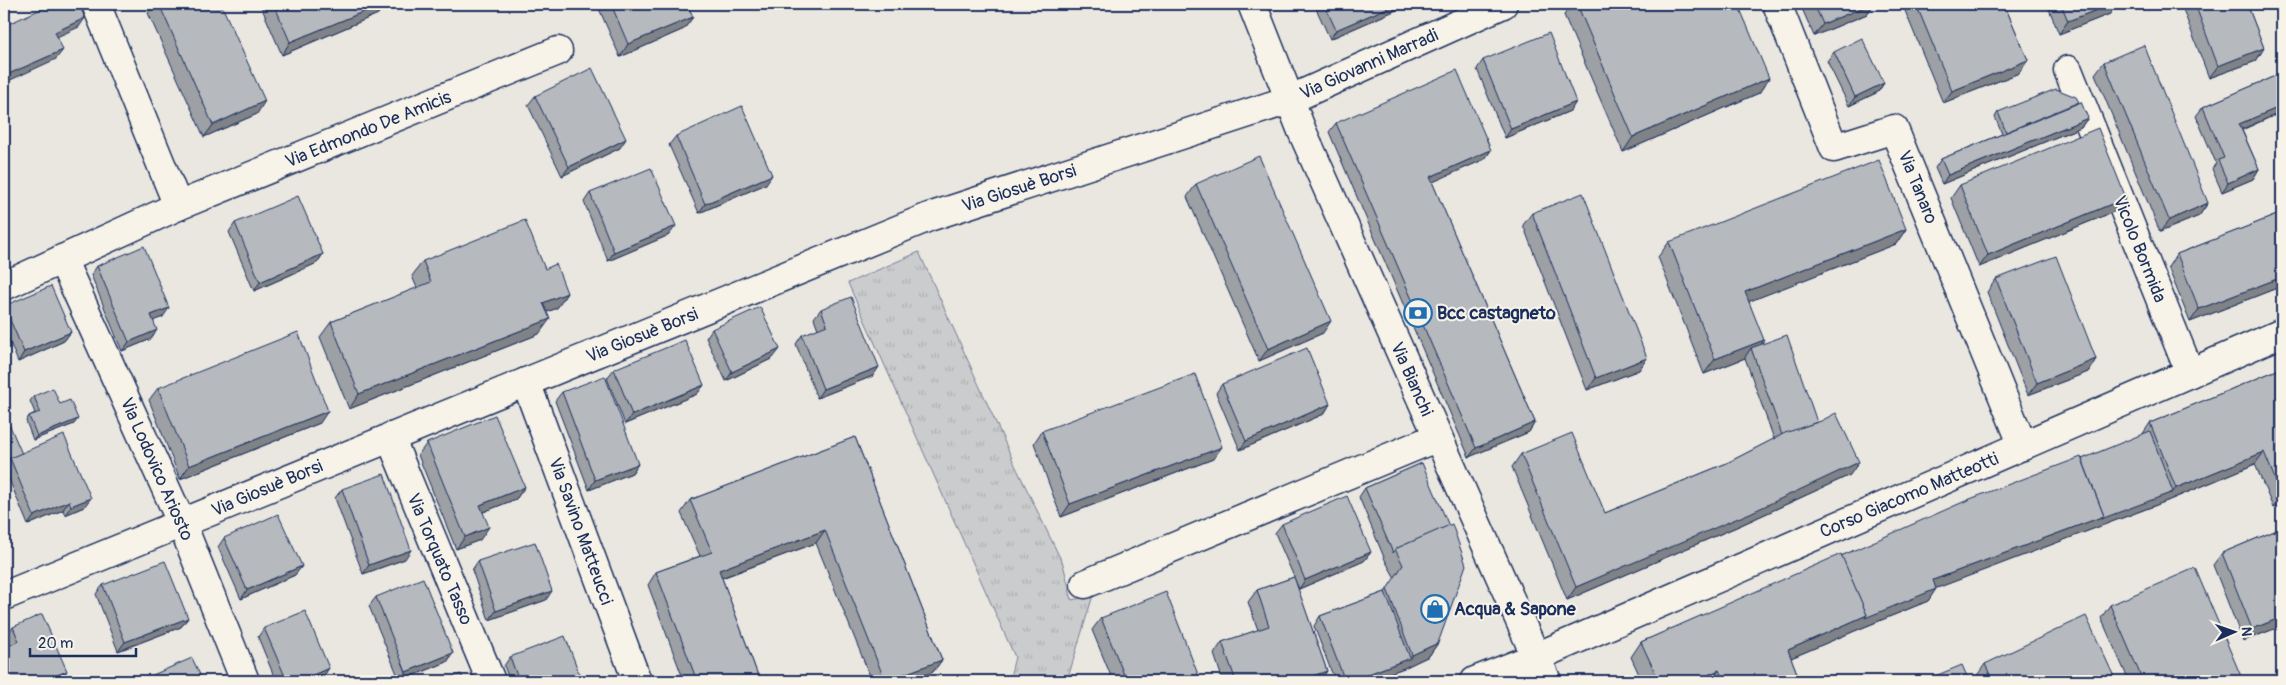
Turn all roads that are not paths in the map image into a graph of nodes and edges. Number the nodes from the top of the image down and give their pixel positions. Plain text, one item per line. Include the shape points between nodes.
1 (96, 4) edge
2 (1252, 4) edge
3 (1503, 4) edge
4 (1777, 4) edge
5 (558, 51) dead end
6 (2068, 70) dead end
7 (1289, 100) junction
8 (178, 206) junction
9 (62, 259) junction
10 (4, 286) edge
11 (2282, 333) edge
12 (2190, 373) junction
13 (526, 382) junction
14 (1438, 437) junction
15 (390, 438) junction
16 (2022, 446) junction
17 (182, 524) junction
18 (1085, 584) dead end
19 (4, 596) edge
20 (1542, 669) edge
21 (245, 681) edge
22 (491, 681) edge
23 (637, 681) edge
24 (1475, 681) edge

1 - 8 street
2 - 7 street, Via Bianchi
3 - 7 street, Via Giovanni Marradi
4 - 16 street, Via Tanaro via 1834,148 1894,130
5 - 8 street, Via Edmondo De Amicis
6 - 12 street, Vicolo Bormida
7 - 13 street, Via Giosuè Borsi via 929,217
7 - 14 street, Via Bianchi
8 - 9 street, Via Edmondo De Amicis
9 - 10 street, Via Edmondo De Amicis
9 - 17 street, Via Lodovico Ariosto
11 - 12 street, Corso Giacomo Matteotti
12 - 16 street, Corso Giacomo Matteotti
13 - 15 street, Via Giosuè Borsi
13 - 23 street, Via Savino Matteucci
14 - 18 street
14 - 20 street, Via Bianchi
15 - 17 street, Via Giosuè Borsi
15 - 22 street, Via Torquato Tasso
16 - 20 street, Corso Giacomo Matteotti
17 - 19 street, Via Giosuè Borsi
17 - 21 street, Via Lodovico Ariosto
20 - 24 street, Corso Giacomo Matteotti

